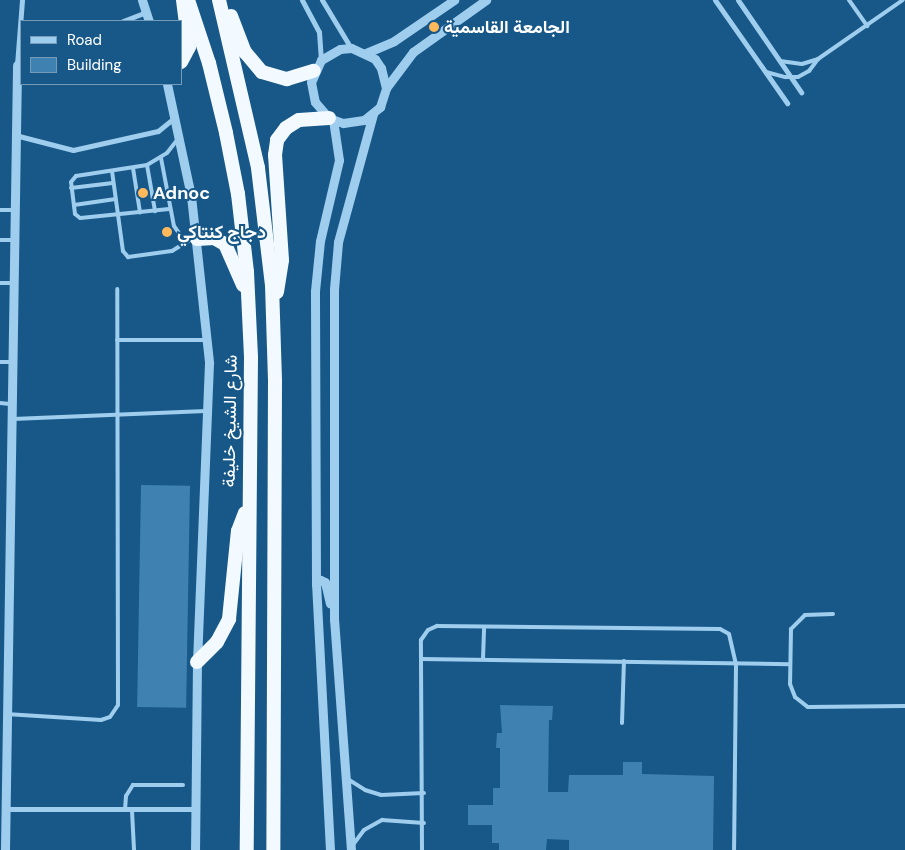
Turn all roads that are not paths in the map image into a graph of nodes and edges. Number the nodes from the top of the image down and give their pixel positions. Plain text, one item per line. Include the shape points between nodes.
1 (22, 0) edge
2 (142, 0) edge
3 (183, 0) edge
4 (188, 0) edge
5 (220, 0) edge
6 (302, 0) edge
7 (322, 0) edge
8 (454, 0) edge
9 (486, 0) edge
10 (715, 0) edge
11 (738, 0) edge
12 (849, 0) edge
13 (903, 0) edge
14 (147, 17) edge
15 (21, 20) edge
16 (129, 20) edge
17 (867, 26) junction
18 (20, 43) edge
19 (351, 48) junction
20 (366, 53) junction
21 (818, 59) junction
22 (182, 60) edge
23 (780, 61) junction
24 (19, 64) edge
25 (317, 66) junction
26 (765, 71) junction
27 (792, 78) junction
28 (167, 85) edge
29 (386, 88) junction
30 (801, 92) dead end
31 (787, 104) dead end
32 (373, 114) junction
33 (175, 116) junction
34 (331, 119) junction
35 (15, 135) junction
36 (180, 135) junction
37 (161, 158) junction
38 (147, 165) junction
39 (133, 168) junction
40 (112, 171) junction
41 (113, 183) junction
42 (71, 188) junction
43 (116, 199) junction
44 (74, 205) junction
45 (169, 209) junction
46 (0, 210) edge
47 (15, 210) junction
48 (155, 211) junction
49 (140, 212) junction
50 (118, 214) junction
51 (195, 238) junction
52 (0, 240) edge
53 (14, 240) junction
54 (13, 282) junction
55 (0, 283) edge
56 (117, 289) dead end
57 (248, 299) junction
58 (274, 310) junction
59 (117, 340) junction
60 (208, 340) junction
61 (0, 362) edge
62 (12, 362) junction
63 (0, 403) edge
64 (11, 404) junction
65 (208, 411) junction
66 (117, 414) junction
67 (10, 419) junction
68 (248, 508) junction
69 (4, 557) edge
70 (316, 584) junction
71 (833, 614) dead end
72 (334, 620) junction
73 (4, 627) edge
74 (484, 627) junction
75 (421, 659) junction
76 (483, 659) junction
77 (624, 661) junction
78 (196, 662) junction
79 (790, 664) junction
80 (736, 665) junction
81 (3, 677) edge
82 (905, 706) edge
83 (6, 714) junction
84 (622, 723) dead end
85 (3, 735) edge
86 (345, 776) junction
87 (183, 785) dead end
88 (424, 793) junction
89 (196, 809) junction
90 (125, 810) junction
91 (132, 811) junction
92 (4, 814) edge
93 (424, 823) junction
94 (351, 849) edge
95 (5, 850) edge
96 (134, 850) edge
97 (195, 850) edge
98 (247, 850) edge
99 (273, 850) edge
100 (330, 850) edge
101 (422, 850) edge
102 (734, 850) edge

1 - 15 street
2 - 14 street
3 - 22 highway via 189,46
4 - 57 highway, شارع الشيخ خليفة via 209,63 226,133 241,220
5 - 25 highway via 232,18 244,52 262,72 288,79
5 - 58 highway via 258,168
6 - 25 street via 319,32
7 - 19 street
8 - 20 street via 394,41
9 - 29 street via 413,52
10 - 26 street
11 - 23 street
12 - 17 lane
13 - 17 lane
14 - 16 street
17 - 21 lane
18 - 24 street
19 - 20 street
19 - 25 street via 340,49
20 - 29 street via 381,68
21 - 23 lane via 802,64
21 - 27 lane via 809,71
23 - 27 street
24 - 35 street
25 - 34 street via 311,92 314,102
26 - 27 lane
26 - 31 street
27 - 30 street
28 - 33 street
29 - 32 street via 380,107
32 - 34 street via 354,123
32 - 72 street via 338,242 335,273
33 - 35 street via 164,128 151,133 73,150
33 - 36 street
34 - 58 highway via 306,118 292,123 281,134 275,148 282,260
34 - 70 street via 339,160 320,241 315,283
35 - 47 street
36 - 37 lane
36 - 51 street
37 - 38 lane
37 - 45 lane
38 - 39 lane
38 - 48 lane
39 - 40 lane
39 - 49 lane
40 - 41 lane
40 - 42 lane via 76,176 72,179
41 - 42 lane
41 - 43 lane
42 - 44 lane
43 - 44 lane
43 - 50 lane
44 - 50 lane via 75,214 80,218
45 - 48 lane
45 - 51 lane via 178,233
46 - 47 lane
47 - 53 street
48 - 49 lane
49 - 50 lane
50 - 51 lane via 123,251 131,258 172,251
51 - 57 highway via 214,238 225,244
51 - 60 street
52 - 53 lane
53 - 54 street
54 - 55 lane
54 - 62 street
56 - 59 lane
57 - 68 highway, شارع الشيخ خليفة via 251,357
58 - 99 highway
59 - 60 lane
59 - 66 lane
60 - 65 street
61 - 62 lane
62 - 64 street
63 - 64 lane
64 - 67 street
65 - 66 lane
65 - 78 street
66 - 67 lane
66 - 83 lane via 118,705 110,716 101,720
67 - 69 street
68 - 78 highway via 238,531 229,619 217,642
68 - 98 highway, شارع الشيخ خليفة
69 - 73 street
70 - 72 street via 320,580 326,584
70 - 100 street
71 - 79 lane via 810,614 796,620 791,629
72 - 86 street
73 - 81 street
74 - 75 lane via 432,627 421,640
74 - 76 lane
74 - 80 lane via 720,629 732,638
75 - 76 lane
75 - 88 lane
76 - 77 lane
77 - 80 lane
77 - 84 lane
78 - 89 street
79 - 80 lane
79 - 82 lane via 792,692 808,707
80 - 102 lane
81 - 83 street
83 - 85 street
85 - 92 street
86 - 88 lane via 364,790 382,795
86 - 94 street
87 - 90 lane via 133,785 126,796
88 - 93 lane
89 - 91 street
89 - 97 street
90 - 91 street
90 - 92 street
91 - 96 lane
92 - 95 street
93 - 94 lane via 382,820 364,830
93 - 101 lane

